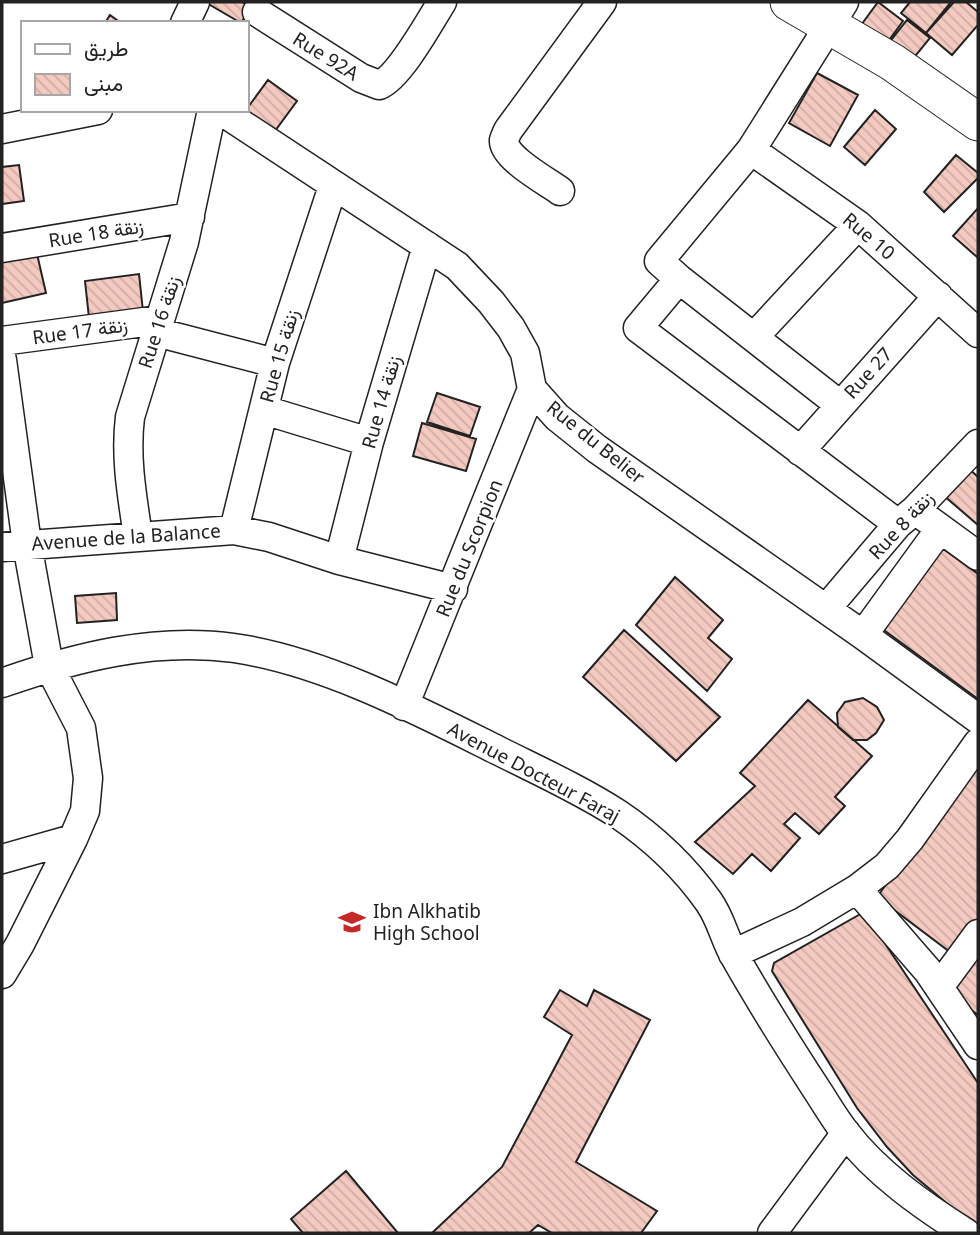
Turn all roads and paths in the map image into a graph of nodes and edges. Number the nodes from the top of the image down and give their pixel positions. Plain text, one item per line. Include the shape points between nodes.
1 (195, 2) edge
2 (442, 2) edge
3 (602, 2) edge
4 (789, 2) edge
5 (257, 12) dead end
6 (837, 13) edge
7 (186, 21) edge
8 (87, 112) edge
9 (212, 112) edge
10 (223, 112) edge
11 (978, 122) edge
12 (2, 128) edge
13 (751, 150) junction
14 (333, 186) junction
15 (561, 191) dead end
16 (190, 217) junction
17 (858, 225) junction
18 (428, 246) junction
19 (2, 248) edge
20 (679, 279) junction
21 (938, 296) junction
22 (158, 326) junction
23 (978, 332) edge
24 (754, 337) junction
25 (2, 341) edge
26 (2, 360) edge
27 (275, 363) junction
28 (532, 389) junction
29 (840, 405) junction
30 (264, 410) junction
31 (369, 442) junction
32 (978, 444) edge
33 (800, 451) junction
34 (906, 517) junction
35 (940, 529) junction
36 (234, 530) junction
37 (138, 536) junction
38 (15, 546) edge
39 (978, 556) edge
40 (339, 560) junction
41 (453, 589) junction
42 (826, 610) junction
43 (863, 635) junction
44 (48, 666) junction
45 (2, 682) edge
46 (404, 706) junction
47 (978, 719) edge
48 (978, 743) edge
49 (74, 839) junction
50 (2, 859) edge
51 (857, 889) junction
52 (978, 934) edge
53 (733, 954) junction
54 (2, 974) edge
55 (939, 987) junction
56 (978, 1045) edge
57 (846, 1133) junction
58 (772, 1233) edge
59 (966, 1233) edge

1 - 7 street
2 - 5 street, Rue 92A via 397,69 379,85 352,73
3 - 15 street via 504,139 517,161
4 - 6 main road
6 - 11 main road via 902,69
6 - 13 street
8 - 12 street
9 - 16 street, Rue 16 زنقة
10 - 14 street, Rue du Belier
13 - 17 street, Rue 10
13 - 20 street via 659,261
14 - 18 street, Rue du Belier
14 - 27 street, Rue 15 زنقة
16 - 19 street, Rue 18 زنقة
16 - 22 street, Rue 16 زنقة
17 - 21 street, Rue 10
17 - 24 street
18 - 28 street, Rue du Belier via 471,280 511,328 525,353
18 - 31 street, Rue 14 زنقة
20 - 24 street
20 - 33 street via 638,328
21 - 23 street, Rue 10
21 - 29 street, Rue 27
22 - 25 street, Rue 17 زنقة
22 - 27 street, Rue 17 زنقة
22 - 37 street, Rue 16 زنقة via 127,437
24 - 29 street
26 - 38 street
27 - 30 street, Rue 15 زنقة
28 - 41 street, Rue du Scorpion
28 - 42 street, Rue du Belier via 557,417 597,449
29 - 33 street, Rue 27
30 - 31 street
30 - 36 street, Rue 15 زنقة
31 - 40 street, Rue 14 زنقة
32 - 34 street, Rue 8 زنقة
33 - 34 street
34 - 35 street
34 - 42 street, Rue 8 زنقة
35 - 39 street
35 - 43 street
36 - 37 street, Avenue de la Balance
36 - 40 street, Avenue de la Balance
37 - 38 street, Avenue de la Balance
38 - 44 street
40 - 41 street, Avenue de la Balance
41 - 46 street, Rue du Scorpion
42 - 43 street, Rue du Belier
43 - 47 street, Rue du Belier
44 - 45 street, Avenue Docteur Faraj
44 - 46 street, Avenue Docteur Faraj via 140,648 235,648 332,674
44 - 49 street via 80,728 86,751 85,811
46 - 53 street, Avenue Docteur Faraj via 618,814 656,843 711,904
48 - 51 street via 910,839 887,866
49 - 50 street
49 - 54 street
51 - 53 street via 802,922
51 - 55 street
52 - 55 street
53 - 57 street, Avenue Docteur Faraj
55 - 56 street
57 - 58 street
57 - 59 street, Avenue Docteur Faraj via 918,1203

